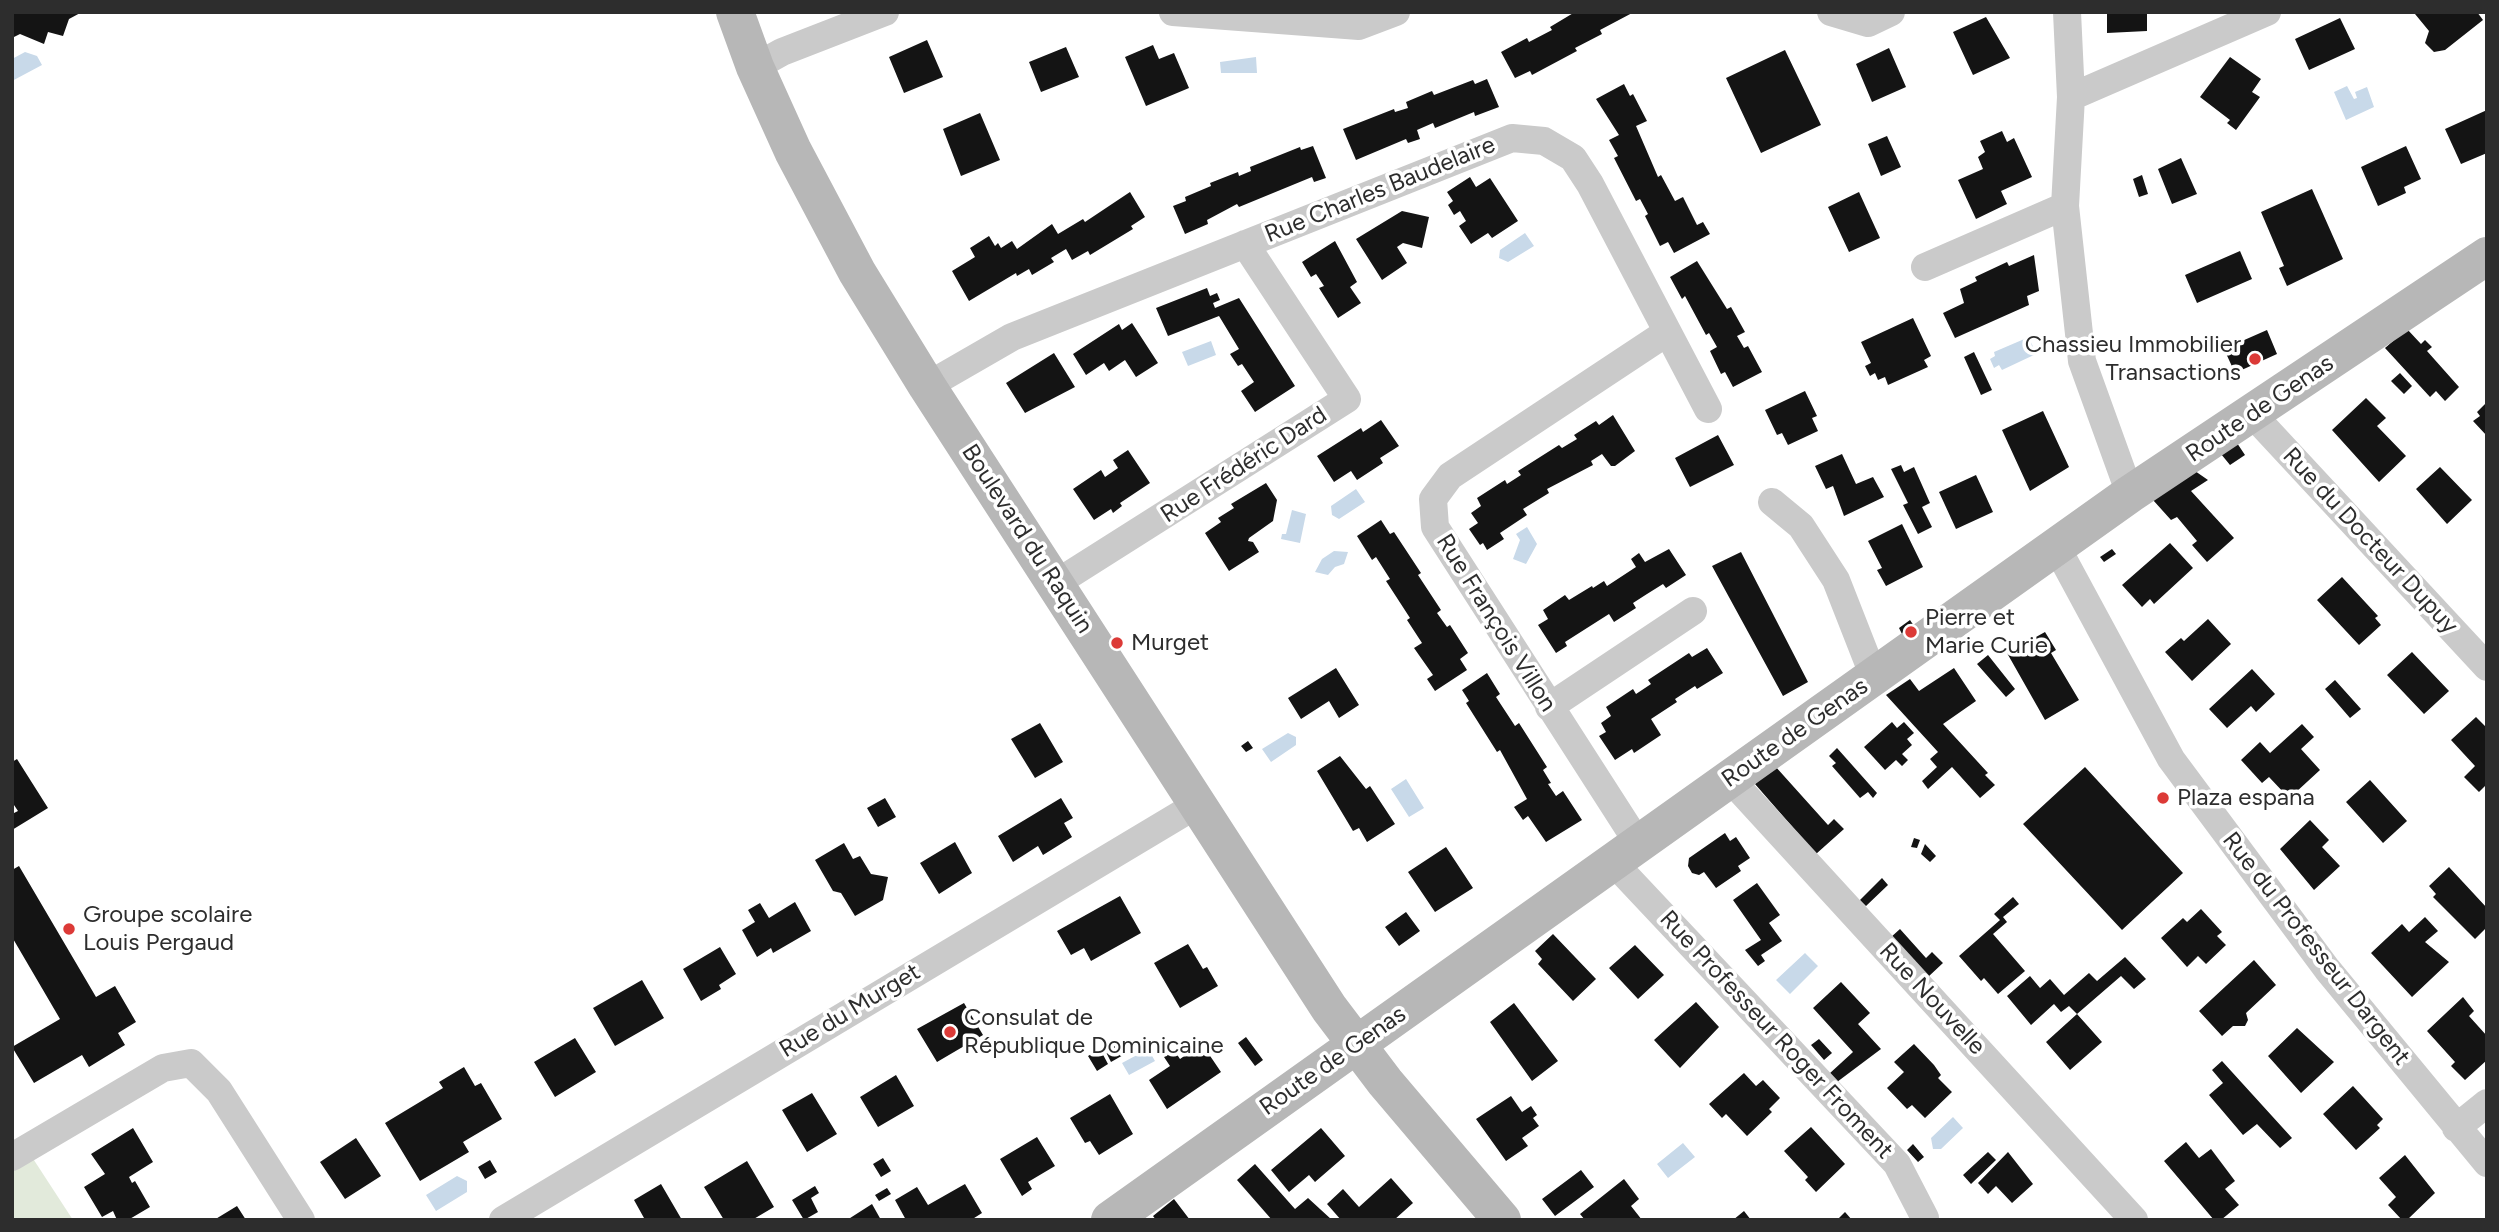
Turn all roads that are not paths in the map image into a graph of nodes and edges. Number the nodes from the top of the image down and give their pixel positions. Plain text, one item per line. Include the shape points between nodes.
1 (735, 12) edge
2 (884, 12) edge
3 (1173, 12) edge
4 (1395, 12) edge
5 (1832, 12) edge
6 (1891, 12) edge
7 (2067, 12) edge
8 (2267, 12) edge
9 (755, 68) junction
10 (2071, 97) junction
11 (2065, 206) junction
12 (1245, 244) junction
13 (2487, 256) edge
14 (1925, 267) dead end
15 (1666, 332) junction
16 (927, 386) junction
17 (1708, 410) dead end
18 (2253, 415) junction
19 (2130, 494) junction
20 (1772, 502) dead end
21 (2057, 548) junction
22 (1055, 584) junction
23 (1693, 611) dead end
24 (2487, 667) edge
25 (1874, 677) junction
26 (1549, 707) junction
27 (1729, 778) junction
28 (1198, 804) junction
29 (1625, 852) junction
30 (1357, 1045) junction
31 (2487, 1103) edge
32 (2456, 1128) junction
33 (12, 1157) edge
34 (2487, 1163) edge
35 (1925, 1218) edge
36 (301, 1220) edge
37 (503, 1220) edge
38 (1110, 1220) edge
39 (1502, 1220) edge
40 (2134, 1220) edge

1 - 9 street, Boulevard du Raquin
2 - 9 street via 782,52
3 - 4 street via 1359,26
5 - 6 street via 1868,23
7 - 10 street
8 - 10 street
9 - 16 street, Boulevard du Raquin via 857,272
10 - 11 street
11 - 14 street
11 - 19 street via 2082,361
12 - 15 street, Rue Charles Baudelaire via 1512,138 1544,141 1573,158 1590,184
12 - 16 street, Rue Charles Baudelaire via 1012,337
12 - 22 street, Rue Frédéric Dard via 1347,399
13 - 18 street, Route de Genas
15 - 17 street, Rue Charles Baudelaire
15 - 26 street, Rue François Villon via 1450,476 1433,499 1435,527
16 - 22 street, Boulevard du Raquin
18 - 19 street, Route de Genas
18 - 24 street, Rue du Docteur Dupuy
19 - 21 street, Route de Genas
20 - 25 street via 1801,526 1836,580
21 - 25 street, Route de Genas
21 - 32 street, Rue du Professeur Dargent via 2171,759 2327,969
22 - 28 street, Boulevard du Raquin
23 - 26 street
25 - 27 street, Route de Genas
26 - 29 street, Rue François Villon
27 - 29 street, Route de Genas
27 - 40 street, Rue Nouvelle
28 - 30 street, Boulevard du Raquin
28 - 37 street, Rue du Murget
29 - 30 street, Route de Genas
29 - 35 street, Rue Professeur Roger Froment via 1898,1164
30 - 38 street, Route de Genas
30 - 39 street, Boulevard du Raquin
31 - 32 street
32 - 34 street, Rue du Professeur Dargent
33 - 36 street via 163,1068 191,1063 219,1091

